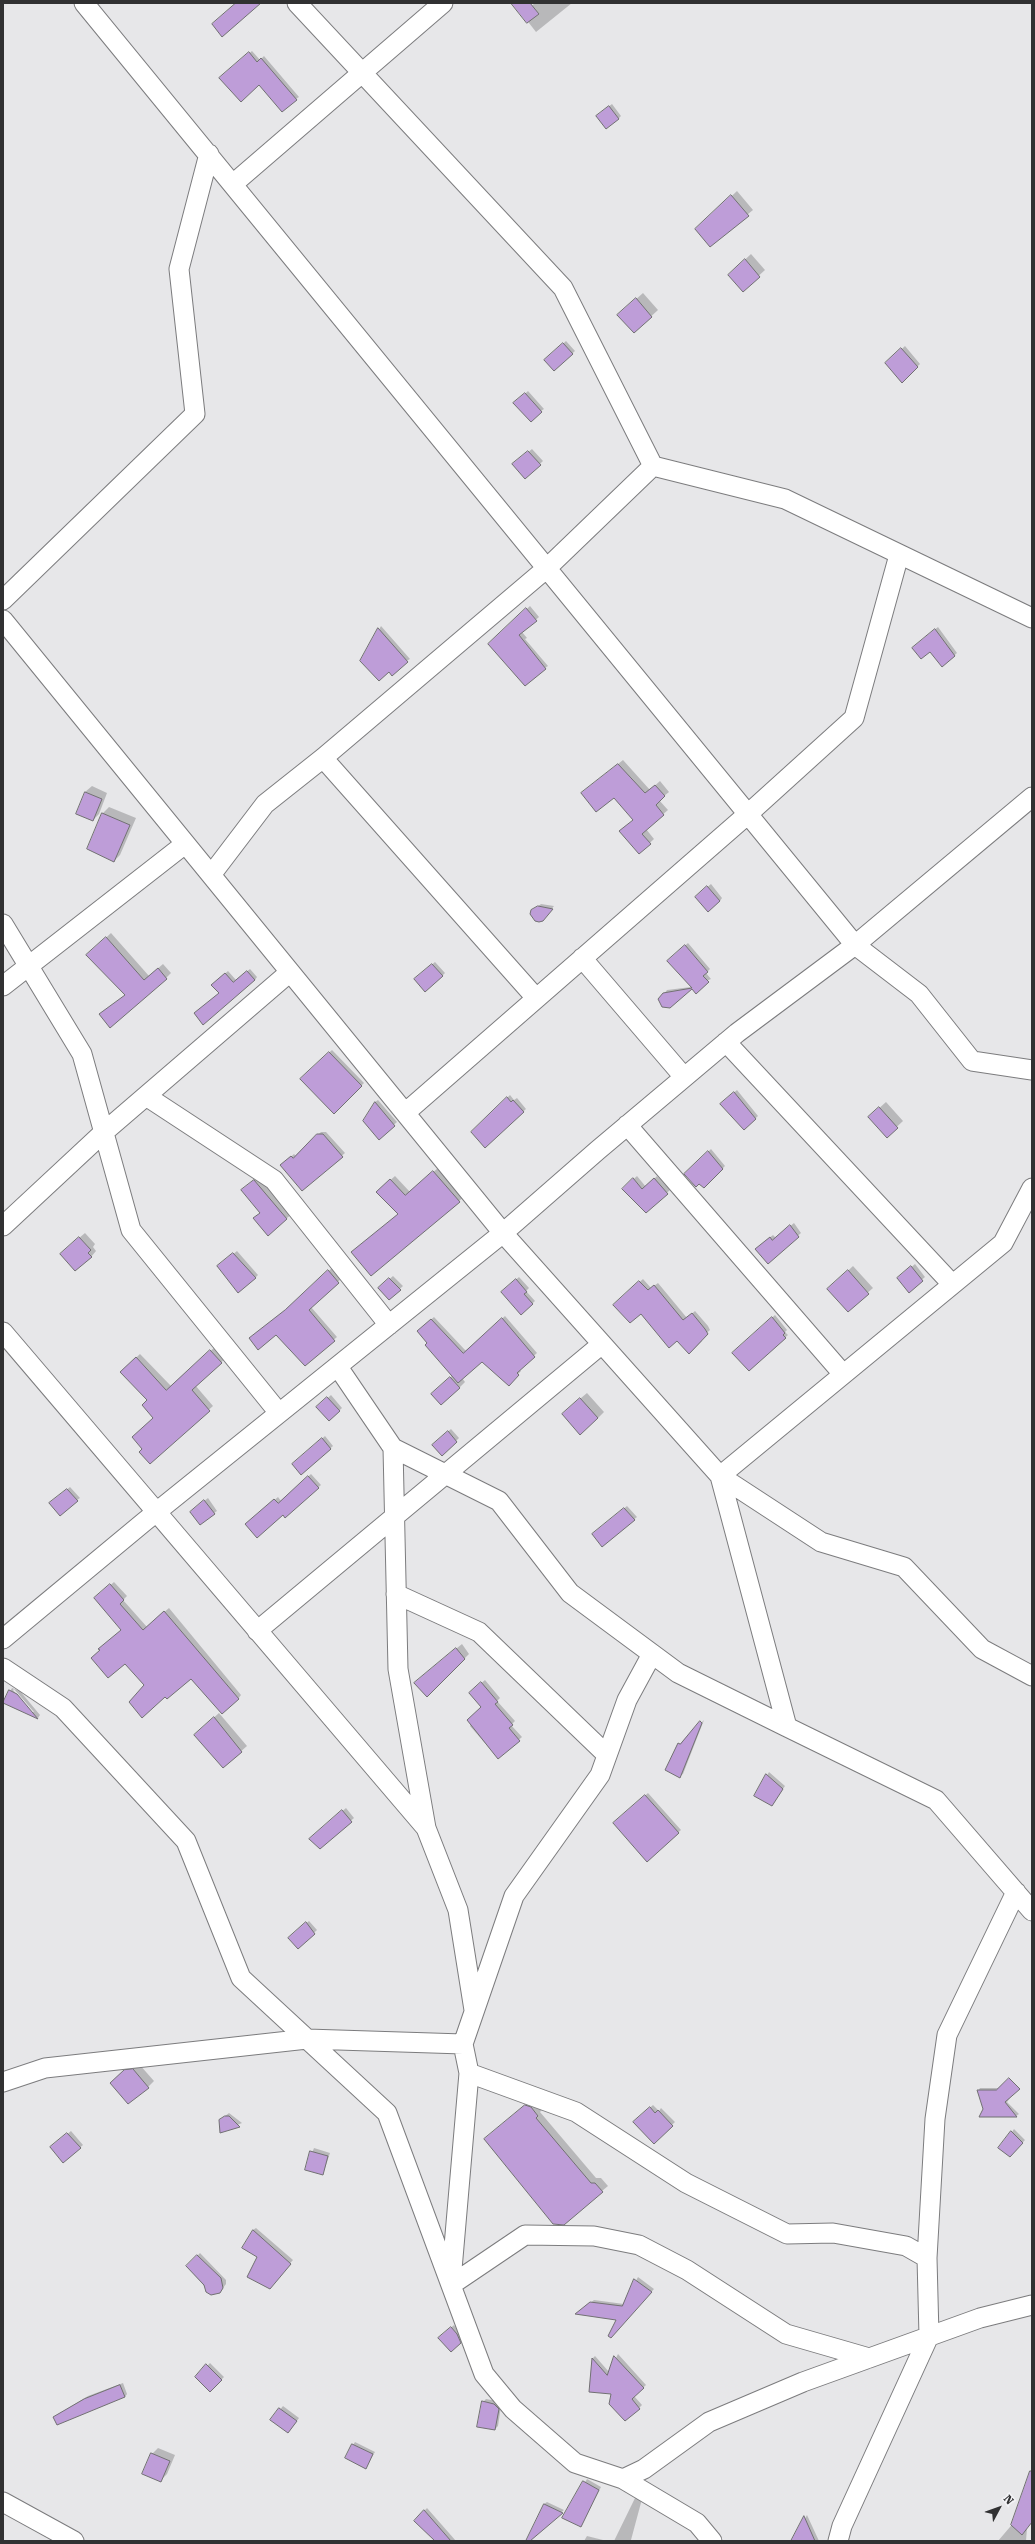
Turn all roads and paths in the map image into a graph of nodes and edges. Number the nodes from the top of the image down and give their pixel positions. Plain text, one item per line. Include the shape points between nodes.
1 (84, 3) edge
2 (297, 3) edge
3 (443, 3) edge
4 (362, 73) junction
5 (209, 154) junction
6 (233, 184) junction
7 (653, 466) junction
8 (899, 554) junction
9 (547, 568) junction
10 (3, 600) edge
11 (1032, 618) edge
12 (3, 620) edge
13 (323, 758) junction
14 (1032, 797) edge
15 (748, 814) junction
16 (185, 844) junction
17 (211, 875) junction
18 (3, 924) edge
19 (855, 945) junction
20 (582, 958) junction
21 (30, 965) junction
22 (290, 972) junction
23 (3, 986) edge
24 (536, 998) junction
25 (726, 1042) junction
26 (1032, 1070) edge
27 (684, 1077) junction
28 (146, 1096) junction
29 (405, 1113) junction
30 (627, 1125) junction
31 (104, 1132) junction
32 (1032, 1188) edge
33 (3, 1226) edge
34 (503, 1233) junction
35 (952, 1284) junction
36 (389, 1325) junction
37 (3, 1332) edge
38 (602, 1344) junction
39 (338, 1366) junction
40 (843, 1374) junction
41 (279, 1413) junction
42 (392, 1448) junction
43 (446, 1474) junction
44 (720, 1476) junction
45 (155, 1513) junction
46 (394, 1517) junction
47 (396, 1594) junction
48 (257, 1631) junction
49 (3, 1639) edge
50 (652, 1654) junction
51 (3, 1668) edge
52 (1032, 1676) edge
53 (787, 1727) junction
54 (607, 1755) junction
55 (426, 1828) junction
56 (1016, 1892) junction
57 (1032, 1911) edge
58 (474, 2012) junction
59 (307, 2038) junction
60 (463, 2044) junction
61 (469, 2073) junction
62 (3, 2082) edge
63 (927, 2258) junction
64 (451, 2285) junction
65 (1032, 2304) edge
66 (929, 2336) junction
67 (869, 2358) junction
68 (623, 2479) junction
69 (3, 2502) edge
70 (74, 2541) edge
71 (712, 2541) edge
72 (838, 2541) edge

1 - 5 street
2 - 4 street
3 - 4 street
4 - 6 street
4 - 7 street via 563,288
5 - 6 street
5 - 10 street via 179,269 195,414
6 - 9 street
7 - 8 street via 785,499
7 - 9 street
8 - 11 street
8 - 15 street via 854,718
9 - 13 street
9 - 15 street
12 - 16 street
13 - 17 street via 266,804
13 - 24 street
14 - 19 street
15 - 19 street
15 - 20 street
16 - 17 street
16 - 21 street
17 - 22 street
18 - 21 street
19 - 25 street
19 - 26 street via 919,994 972,1061
20 - 24 street
20 - 27 street
21 - 23 street
21 - 31 street via 82,1054
22 - 28 street
22 - 29 street
24 - 29 street
25 - 27 street
25 - 35 street
27 - 30 street
28 - 31 street
28 - 36 street via 274,1180
29 - 34 street
30 - 34 street
30 - 40 street
31 - 33 street
31 - 41 street via 132,1230
32 - 35 street via 1003,1243
34 - 36 street
34 - 38 street
35 - 40 street
36 - 39 street
37 - 45 street
38 - 43 street
38 - 44 street
39 - 41 street
39 - 42 street
40 - 44 street
41 - 45 street
42 - 43 street
42 - 46 street
43 - 46 street
43 - 50 street via 499,1501 570,1593
44 - 52 street via 821,1542 904,1567 982,1649
44 - 53 street
45 - 48 street
45 - 49 street
46 - 47 street
46 - 48 street
47 - 54 street via 479,1632
47 - 55 street via 398,1669
48 - 55 street
50 - 53 street via 678,1673
50 - 54 street via 628,1700
51 - 59 street via 63,1708 186,1841 241,1978
53 - 56 street via 936,1800
54 - 58 street via 600,1775 514,1896
55 - 58 street via 458,1910
56 - 57 street
56 - 63 street via 948,2036 935,2119
58 - 60 street
59 - 60 street
59 - 62 street via 44,2068
59 - 64 street via 387,2113
60 - 61 street
61 - 63 street via 576,2112 686,2183 787,2234 833,2233 906,2246
61 - 64 street
63 - 66 street
64 - 67 street via 525,2235 594,2236 639,2245 687,2270 786,2334
64 - 68 street via 484,2374 513,2409 575,2463
65 - 66 street via 980,2318
66 - 67 street
66 - 72 street via 842,2526
67 - 68 street via 803,2382 709,2422 644,2469
68 - 71 street via 697,2523
69 - 70 street

